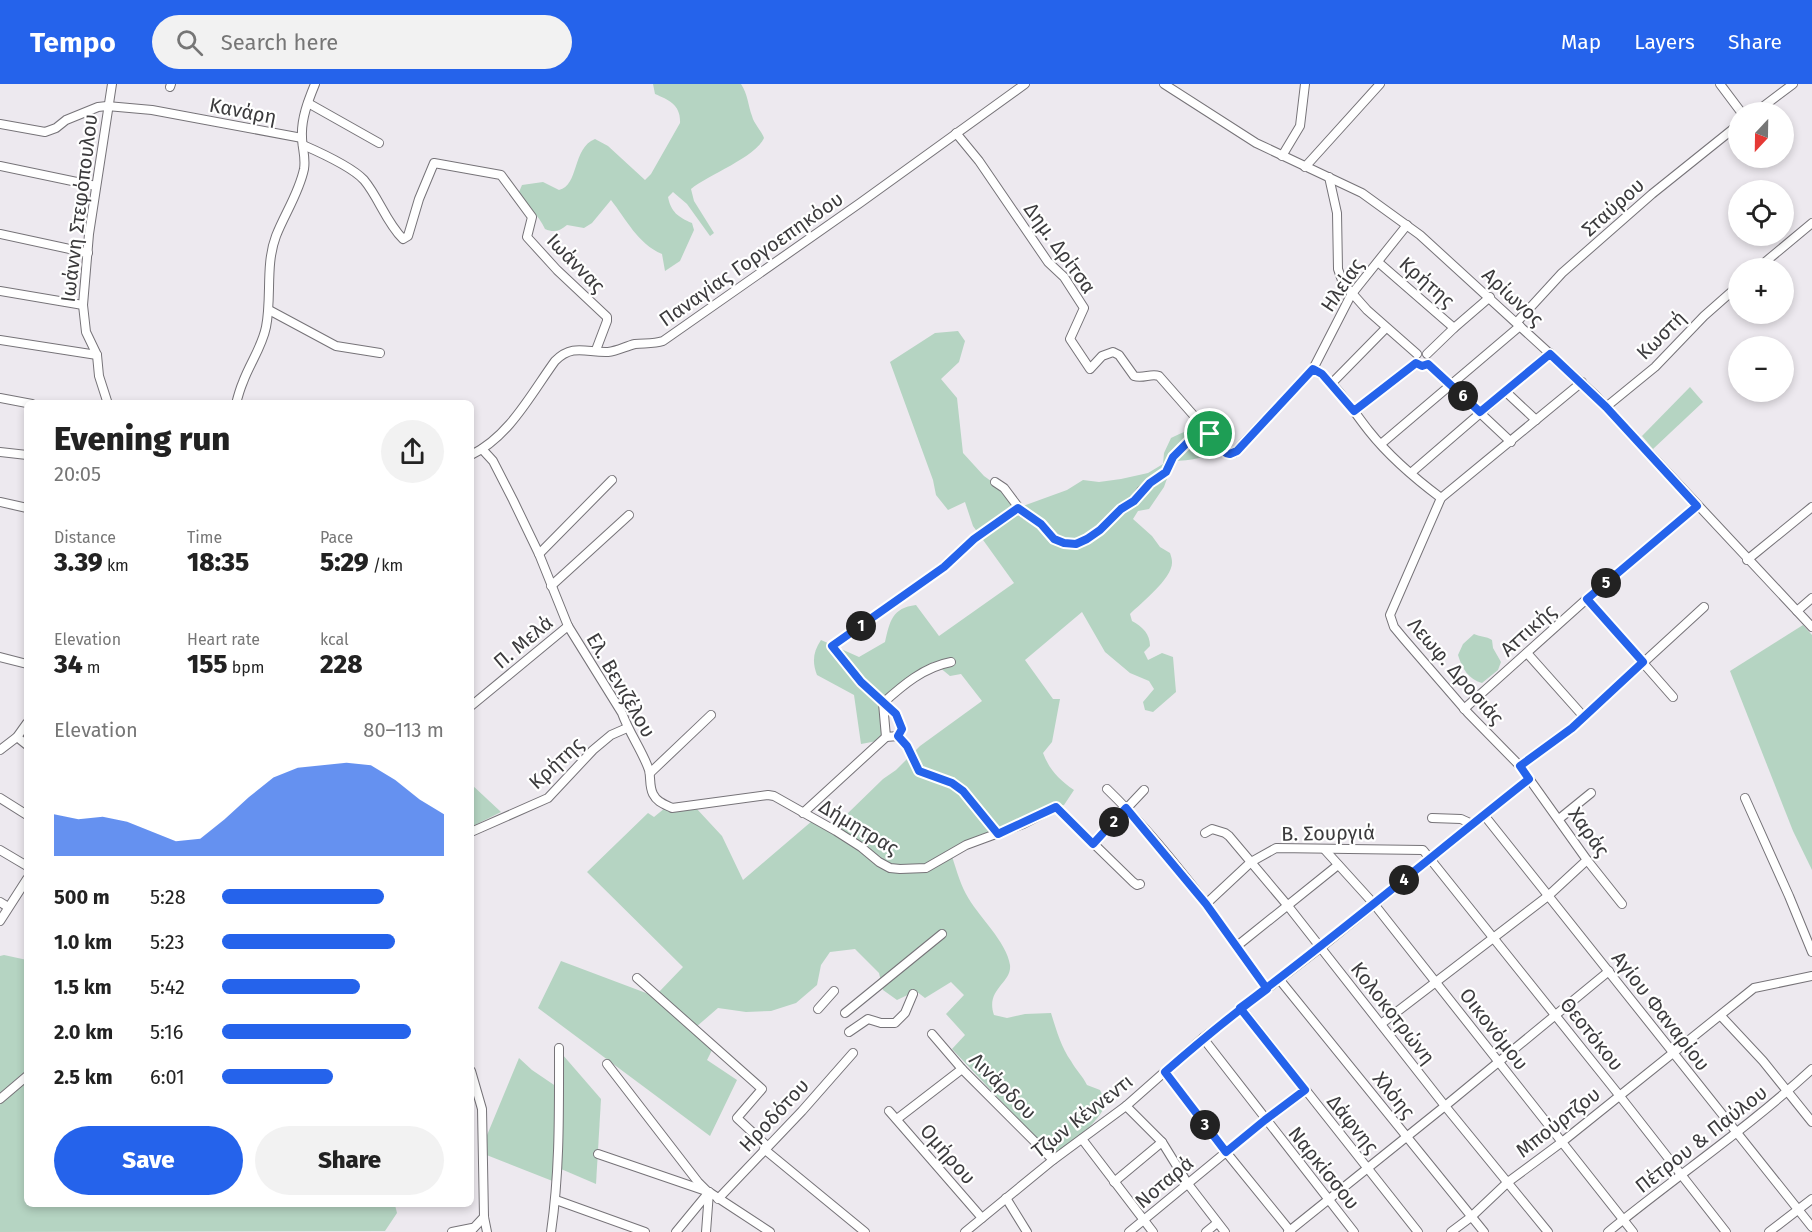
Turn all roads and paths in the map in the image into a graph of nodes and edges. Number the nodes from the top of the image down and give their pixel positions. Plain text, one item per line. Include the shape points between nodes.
1 (112, 84) edge
2 (315, 84) edge
3 (1025, 84) edge
4 (1164, 84) edge
5 (1305, 84) edge
6 (1380, 84) edge
7 (1720, 84) edge
8 (1793, 84) edge
9 (1734, 102) edge
10 (1769, 102) edge
11 (308, 103) junction
12 (107, 106) junction
13 (0, 124) edge
14 (956, 133) junction
15 (1728, 133) edge
16 (302, 142) junction
17 (379, 143) dead end
18 (1282, 156) junction
19 (0, 166) edge
20 (1305, 167) junction
21 (1329, 177) junction
22 (96, 186) junction
23 (1812, 223) edge
24 (1407, 225) junction
25 (0, 234) edge
26 (88, 253) junction
27 (1770, 258) edge
28 (1378, 262) junction
29 (0, 291) edge
30 (1352, 295) junction
31 (1728, 295) edge
32 (1490, 297) junction
33 (83, 305) junction
34 (269, 310) junction
35 (1518, 324) junction
36 (1386, 328) junction
37 (1454, 328) junction
38 (1, 340) edge
39 (0, 350) edge
40 (596, 350) junction
41 (380, 353) dead end
42 (1550, 354) junction
43 (97, 355) junction
44 (1417, 359) junction
45 (1427, 359) junction
46 (1313, 369) junction
47 (1582, 382) junction
48 (1331, 384) junction
49 (1451, 385) junction
50 (1505, 391) junction
51 (0, 399) edge
52 (107, 400) edge
53 (237, 400) edge
54 (24, 403) edge
55 (1606, 407) junction
56 (1354, 411) junction
57 (1480, 412) junction
58 (1536, 420) junction
59 (1210, 434) junction
60 (1511, 442) junction
61 (1381, 444) junction
62 (483, 449) junction
63 (0, 452) edge
64 (474, 454) edge
65 (24, 455) edge
66 (1412, 472) junction
67 (612, 480) dead end
68 (995, 482) dead end
69 (1441, 498) junction
70 (0, 502) edge
71 (1697, 506) junction
72 (24, 507) edge
73 (1812, 507) edge
74 (1018, 508) junction
75 (629, 515) dead end
76 (539, 554) junction
77 (1747, 560) junction
78 (551, 586) junction
79 (1812, 598) edge
80 (1587, 599) junction
81 (1704, 607) dead end
82 (1797, 610) junction
83 (568, 626) junction
84 (1812, 627) edge
85 (1527, 653) junction
86 (0, 657) edge
87 (951, 662) dead end
88 (1643, 662) junction
89 (24, 663) edge
90 (1673, 697) dead end
91 (883, 703) junction
92 (474, 704) edge
93 (1464, 709) junction
94 (711, 715) dead end
95 (1584, 717) junction
96 (24, 727) edge
97 (627, 728) junction
98 (898, 736) junction
99 (17, 737) junction
100 (886, 738) junction
101 (24, 743) edge
102 (0, 750) edge
103 (1520, 766) junction
104 (650, 773) junction
105 (1529, 779) junction
106 (1107, 789) dead end
107 (1144, 790) dead end
108 (1591, 793) dead end
109 (0, 798) edge
110 (1745, 798) dead end
111 (1126, 808) junction
112 (24, 813) edge
113 (803, 813) junction
114 (1484, 815) junction
115 (1432, 818) dead end
116 (1559, 819) junction
117 (1472, 824) junction
118 (474, 831) edge
119 (1205, 833) dead end
120 (998, 834) junction
121 (1093, 844) junction
122 (0, 850) edge
123 (1325, 850) junction
124 (1431, 858) junction
125 (1587, 860) junction
126 (1251, 862) junction
127 (24, 864) edge
128 (1338, 865) junction
129 (24, 883) edge
130 (1140, 884) dead end
131 (1548, 896) junction
132 (0, 902) edge
133 (1206, 904) junction
134 (1374, 904) junction
135 (1622, 904) dead end
136 (1288, 906) junction
137 (8, 907) junction
138 (0, 921) edge
139 (942, 934) dead end
140 (1494, 938) junction
141 (1237, 946) junction
142 (1320, 948) junction
143 (1812, 952) edge
144 (1609, 971) junction
145 (1812, 976) edge
146 (637, 978) dead end
147 (1279, 980) junction
148 (1436, 983) junction
149 (1267, 989) junction
150 (834, 991) dead end
151 (913, 994) dead end
152 (1240, 1008) junction
153 (818, 1009) dead end
154 (845, 1013) dead end
155 (1555, 1015) junction
156 (1721, 1016) junction
157 (1381, 1024) junction
158 (849, 1032) dead end
159 (932, 1034) dead end
160 (1203, 1038) junction
161 (559, 1048) dead end
162 (1673, 1052) junction
163 (853, 1053) dead end
164 (1499, 1063) junction
165 (607, 1064) dead end
166 (962, 1069) junction
167 (1812, 1069) edge
168 (1165, 1072) junction
169 (24, 1079) edge
170 (474, 1081) edge
171 (1305, 1090) junction
172 (1787, 1092) junction
173 (1619, 1095) junction
174 (0, 1099) edge
175 (1125, 1106) junction
176 (1445, 1106) junction
177 (889, 1111) dead end
178 (897, 1119) junction
179 (1265, 1120) junction
180 (1812, 1122) edge
181 (1736, 1133) junction
182 (1407, 1137) junction
183 (1082, 1139) junction
184 (1162, 1142) junction
185 (1562, 1143) junction
186 (766, 1148) junction
187 (1226, 1152) junction
188 (597, 1154) dead end
189 (1053, 1160) junction
190 (1368, 1168) junction
191 (1682, 1176) junction
192 (1114, 1182) junction
193 (1508, 1182) junction
194 (1188, 1184) junction
195 (709, 1192) junction
196 (1006, 1198) junction
197 (718, 1199) junction
198 (1812, 1199) edge
199 (556, 1200) junction
200 (1328, 1200) junction
201 (1798, 1210) junction
202 (1471, 1216) junction
203 (484, 1217) junction
204 (982, 1218) junction
205 (1623, 1219) junction
206 (1144, 1221) junction
207 (1217, 1223) junction
208 (1812, 1227) edge
209 (471, 1230) edge
210 (1290, 1231) edge
211 (452, 1232) edge
212 (487, 1232) edge
213 (551, 1232) edge
214 (645, 1232) edge
215 (676, 1232) edge
216 (706, 1232) edge
217 (770, 1232) edge
218 (865, 1232) edge
219 (965, 1232) edge
220 (1027, 1232) edge
221 (1129, 1232) edge
222 (1153, 1232) edge
223 (1206, 1232) edge
224 (1225, 1232) edge
225 (1354, 1232) edge
226 (1418, 1232) edge
227 (1451, 1232) edge
228 (1484, 1232) edge
229 (1548, 1232) edge
230 (1608, 1232) edge
231 (1633, 1232) edge
232 (1726, 1232) edge
233 (1769, 1232) edge

1 - 12 street, Ιωάννη Στεφόπουλου
2 - 11 street
3 - 14 street, Παναγίας Γοργοεπηκόου
4 - 18 street, Αρίωνος
5 - 18 street via 1300,126
6 - 20 street
7 - 9 street
8 - 10 street
11 - 16 street
11 - 17 street
12 - 13 street via 45,132
12 - 16 street, Κανάρη via 152,110
12 - 22 street, Ιωάννη Στεφόπουλου
14 - 40 street, Παναγίας Γοργοεπηκόου via 663,341 607,352
14 - 59 street, Δημ. Δρίτσα via 1084,308 1070,339 1090,369 1102,356 1113,352 1134,376 1159,376
15 - 35 street, Σταύρου via 1562,273
16 - 34 street via 305,158 300,183 271,255
16 - 40 street, Ιωάννας via 359,176 403,239 408,236 434,163 501,175 532,217 527,237 606,317
18 - 20 street, Αρίωνος
19 - 22 street
20 - 21 street, Αρίωνος
21 - 24 street, Αρίωνος via 1369,198
21 - 30 street via 1338,221 1338,269
22 - 26 street, Ιωάννη Στεφόπουλου
23 - 27 street
24 - 28 street, Ηλείας
24 - 32 street, Αρίωνος
25 - 26 street
26 - 33 street, Ιωάννη Στεφόπουλου
28 - 30 street, Ηλείας
28 - 37 street, Κρήτης
29 - 33 street
30 - 36 street
30 - 46 street, Ηλείας
31 - 55 street, Κωστή via 1655,367
32 - 35 street, Αρίωνος
32 - 37 street
33 - 43 street, Ιωάννη Στεφόπουλου via 86,332
34 - 41 street via 336,346
34 - 53 street via 264,337
35 - 42 street, Αρίωνος
35 - 49 street, Σταύρου
36 - 44 street
36 - 48 street
37 - 45 street
38 - 39 street
38 - 43 street
40 - 62 street, Παναγίας Γοργοεπηκόου via 562,354 501,434
42 - 47 street, Αρίωνος
42 - 50 street
43 - 52 street, Ιωάννη Στεφόπουλου
44 - 45 street via 1422,366
44 - 45 street via 1423,352
44 - 56 street
45 - 49 street
46 - 48 street
46 - 59 street, Ηλείας via 1237,451 1226,453
47 - 55 street, Αρίωνος
47 - 58 street, Λεωφ. Δροσιάς
48 - 56 street
49 - 57 street
49 - 61 street, Σταύρου
50 - 57 street
50 - 58 street
51 - 54 street
55 - 71 street, Αρίωνος
56 - 61 street
57 - 60 street
57 - 66 street
58 - 60 street, Λεωφ. Δροσιάς
59 - 74 street via 1191,439 1173,457 1166,472 1100,530 1076,544 1054,539
60 - 69 street, Λεωφ. Δροσιάς
61 - 66 street
62 - 64 street, Παναγίας Γοργοεπηκόου
62 - 76 street, Ελ. Βενιζέλου via 493,461
63 - 65 street
66 - 69 street
67 - 76 street
68 - 74 street
69 - 93 street, Λεωφ. Δροσιάς via 1390,615 1394,627
70 - 72 street
71 - 77 street, Αρίωνος
71 - 80 street, Αττικής
73 - 77 street
74 - 91 street via 974,539 944,567 832,646
75 - 78 street
76 - 78 street, Ελ. Βενιζέλου
77 - 82 street, Αρίωνος
78 - 83 street, Ελ. Βενιζέλου
79 - 82 street
80 - 85 street, Αττικής
80 - 88 street
81 - 88 street
82 - 84 street, Αρίωνος
83 - 92 street, Π. Μελά
83 - 97 street, Ελ. Βενιζέλου via 622,713
85 - 93 street, Αττικής
85 - 95 street
86 - 89 street
87 - 91 street via 937,664 917,675
88 - 90 street
88 - 95 street
91 - 98 street via 896,714 902,729
91 - 100 street
93 - 103 street, Λεωφ. Δροσιάς
94 - 104 street
95 - 103 street
96 - 99 street
97 - 104 street, Ελ. Βενιζέλου
97 - 118 street, Κρήτης via 593,750 548,798
98 - 100 street
98 - 120 street via 919,771 963,791
99 - 101 street
99 - 102 street
100 - 113 street
103 - 105 street, Λεωφ. Δροσιάς
104 - 113 street, Ελ. Βενιζέλου via 653,794 672,808 768,795
105 - 114 street, Τζων Κέννεντι
105 - 116 street, Χαράς
106 - 111 street
107 - 111 street
108 - 116 street
109 - 112 street
110 - 143 street
111 - 121 street
111 - 133 street
113 - 120 street, Δήμητρας via 890,868 926,868 966,845
114 - 117 street, Τζων Κέννεντι
114 - 131 street, Αγίου Φαναρίου
115 - 117 street via 1460,819
116 - 125 street, Χαράς
117 - 124 street, Τζων Κέννεντι
119 - 126 street, Κολοκοτρώνη via 1212,829 1227,833
120 - 121 street, Δήμητρας via 1056,807
121 - 130 street via 1132,882
122 - 127 street
123 - 124 street, Β. Σουργιά via 1421,850
123 - 126 street, Β. Σουργιά via 1276,848
123 - 128 street, Οικονόμου
124 - 134 street, Τζων Κέννεντι
124 - 140 street, Θεοτόκου
125 - 131 street
125 - 135 street, Χαράς
126 - 133 street, Β. Σουργιά
126 - 136 street, Κολοκοτρώνη
128 - 134 street, Οικονόμου
128 - 136 street
129 - 137 street
131 - 140 street
131 - 144 street, Αγίου Φαναρίου
132 - 137 street
133 - 141 street
134 - 142 street, Τζων Κέννεντι
134 - 148 street, Οικονόμου
136 - 141 street
136 - 142 street, Κολοκοτρώνη
137 - 138 street
139 - 154 street
140 - 148 street
140 - 155 street, Θεοτόκου
141 - 149 street
142 - 147 street, Τζων Κέννεντι
142 - 157 street, Κολοκοτρώνη
144 - 155 street
144 - 162 street, Αγίου Φαναρίου
145 - 156 street, Μπούρτζου via 1756,987
146 - 186 street via 762,1089 737,1118
147 - 149 street, Τζων Κέννεντι
147 - 182 street, Χλόης
148 - 157 street
148 - 164 street, Οικονόμου
149 - 152 street, Τζων Κέννεντι
150 - 153 street
151 - 158 street via 905,1013 895,1023 868,1019
152 - 160 street, Τζων Κέννεντι
152 - 171 street, Δάφνης
155 - 164 street
155 - 173 street, Θεοτόκου
156 - 162 street, Μπούρτζου
156 - 172 street
157 - 176 street, Κολοκοτρώνη
159 - 166 street, Λινάρδου
160 - 168 street, Τζων Κέννεντι
160 - 179 street, Ναρκίσσου
161 - 199 street
162 - 173 street, Μπούρτζου
162 - 181 street, Αγίου Φαναρίου
163 - 186 street, Ηροδότου
164 - 176 street
164 - 185 street, Οικονόμου
165 - 195 street
166 - 178 street
166 - 189 street, Λινάρδου
167 - 172 street, Πέτρου & Παύλου
168 - 175 street, Τζων Κέννεντι
168 - 187 street
169 - 174 street
170 - 203 street via 482,1109
171 - 179 street, Νοταρά
171 - 190 street, Δάφνης
172 - 180 street
172 - 181 street, Πέτρου & Παύλου
173 - 185 street, Μπούρτζου
173 - 191 street, Θεοτόκου
175 - 183 street, Τζων Κέννεντι
175 - 184 street
176 - 182 street
176 - 193 street, Κολοκοτρώνη
177 - 178 street, Ομήρου
178 - 204 street, Ομήρου
179 - 187 street, Νοταρά
179 - 200 street, Ναρκίσσου
181 - 191 street, Πέτρου & Παύλου
181 - 201 street, Αγίου Φαναρίου
182 - 190 street
182 - 202 street, Χλόης
183 - 189 street, Τζων Κέννεντι
183 - 192 street
184 - 192 street
184 - 194 street
185 - 193 street, Μπούρτζου
185 - 205 street, Οικονόμου
186 - 197 street, Ηροδότου
186 - 218 street
187 - 194 street, Νοταρά
187 - 210 street
188 - 195 street
189 - 196 street, Τζων Κέννεντι
190 - 200 street
190 - 226 street, Δάφνης
191 - 205 street, Πέτρου & Παύλου
191 - 232 street, Θεοτόκου
192 - 206 street
193 - 202 street, Μπούρτζου
193 - 229 street, Κολοκοτρώνη
194 - 206 street, Νοταρά
194 - 207 street
195 - 197 street
195 - 215 street
195 - 216 street
196 - 204 street, Τζων Κέννεντι
196 - 220 street
197 - 217 street
198 - 201 street
199 - 213 street
199 - 214 street
200 - 210 street
200 - 225 street, Ναρκίσσου
201 - 208 street, Αγίου Φαναρίου
201 - 233 street
202 - 227 street, Μπούρτζου
202 - 228 street, Χλόης
203 - 209 street
203 - 212 street
204 - 219 street, Τζων Κέννεντι
205 - 230 street, Πέτρου & Παύλου
205 - 231 street, Οικονόμου
206 - 221 street, Νοταρά
206 - 222 street
207 - 223 street
207 - 224 street
209 - 211 street

